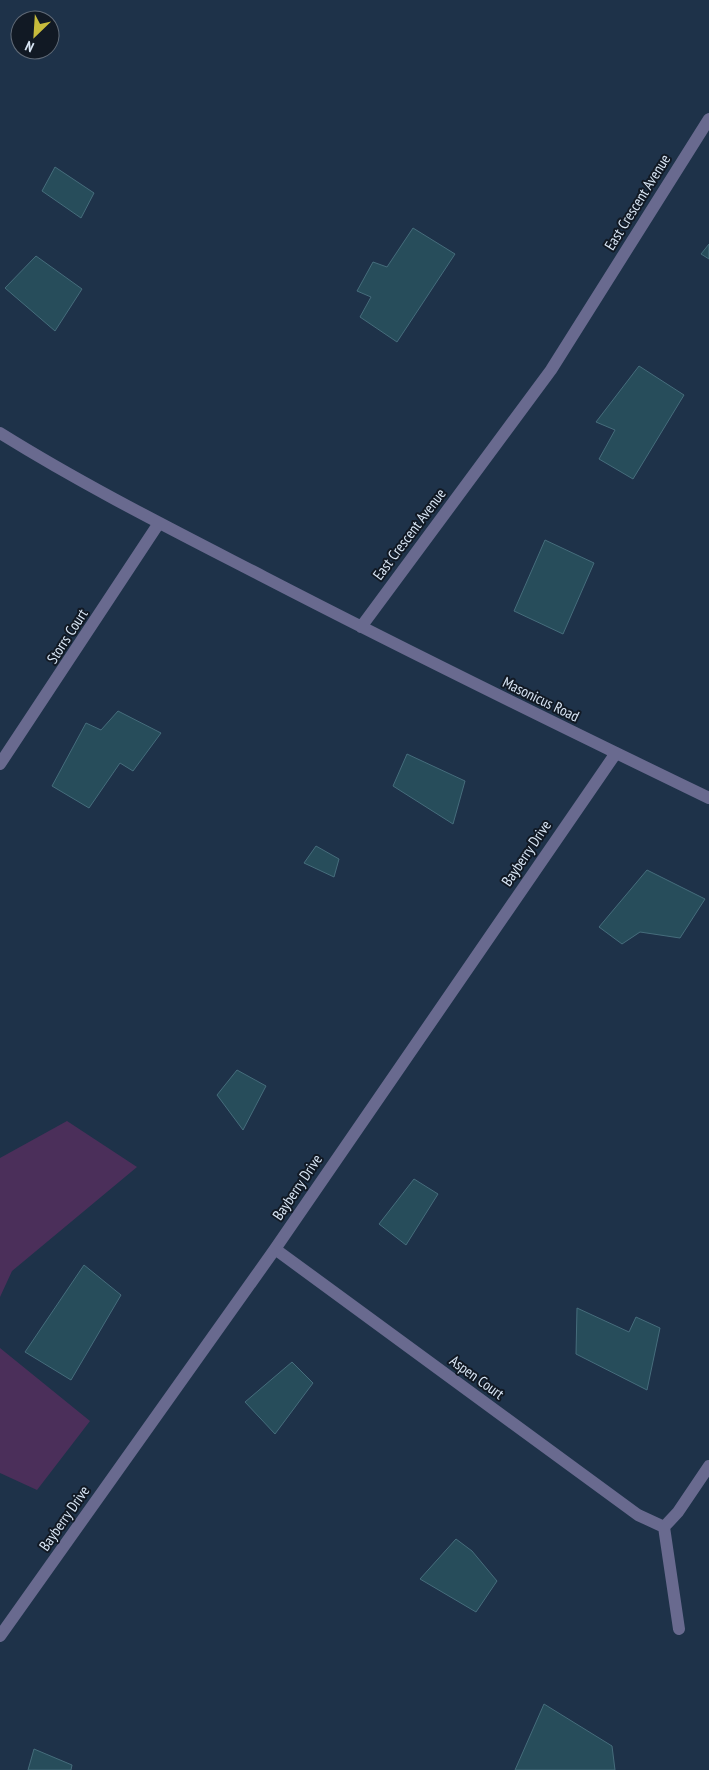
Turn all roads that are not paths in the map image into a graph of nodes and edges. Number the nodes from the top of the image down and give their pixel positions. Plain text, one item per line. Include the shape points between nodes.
1 (709, 118) edge
2 (0, 433) edge
3 (159, 523) junction
4 (361, 627) junction
5 (616, 753) junction
6 (0, 764) edge
7 (709, 798) edge
8 (275, 1249) junction
9 (709, 1466) edge
10 (664, 1527) junction
11 (679, 1629) dead end
12 (0, 1636) edge

1 - 4 street, East Crescent Avenue via 551,370
2 - 3 street
3 - 4 street
3 - 6 street, Storrs Court
4 - 5 street, Masonicus Road
5 - 7 street, Masonicus Road
5 - 8 street, Bayberry Drive
8 - 10 street, Aspen Court via 638,1515
8 - 12 street, Bayberry Drive
9 - 10 street
10 - 11 street

